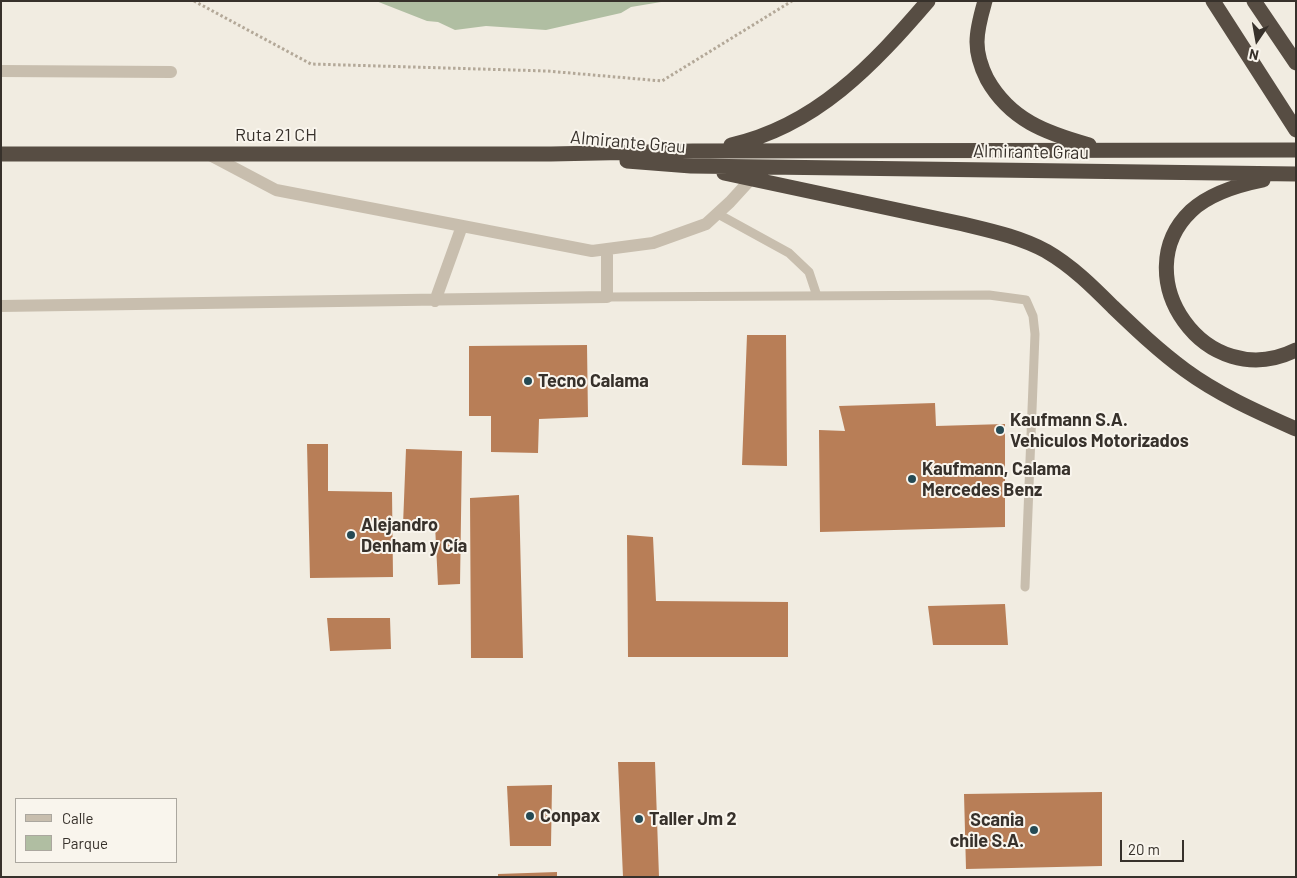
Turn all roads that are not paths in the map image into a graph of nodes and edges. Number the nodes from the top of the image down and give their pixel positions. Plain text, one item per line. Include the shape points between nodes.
1 (928, 1) edge
2 (985, 1) edge
3 (1254, 1) edge
4 (1214, 4) edge
5 (1296, 63) edge
6 (1, 71) edge
7 (171, 72) dead end
8 (1296, 130) edge
9 (1108, 150) junction
10 (1296, 150) edge
11 (1, 154) edge
12 (208, 154) junction
13 (551, 154) joint
14 (692, 158) junction
15 (1295, 174) edge
16 (751, 179) junction
17 (718, 214) junction
18 (462, 226) junction
19 (608, 249) junction
20 (817, 296) junction
21 (607, 297) junction
22 (435, 301) junction
23 (1, 306) edge
24 (1296, 350) edge
25 (1296, 429) edge
26 (1025, 587) dead end

1 - 14 highway via 878,58 802,116 747,141
2 - 9 highway via 978,29 978,58 983,71 1010,110 1060,137
3 - 5 highway
4 - 8 highway
6 - 7 street
9 - 10 highway, Almirante Grau
9 - 14 highway, Almirante Grau
11 - 12 highway, Ruta 21 CH
12 - 13 highway, Ruta 21 CH
12 - 18 street via 276,190
13 - 14 highway, Almirante Grau
14 - 15 highway, Almirante Grau
14 - 16 highway
15 - 24 highway via 1244,184 1217,194 1192,209 1173,238 1167,276 1182,319 1193,333 1216,351 1257,360
16 - 17 street
16 - 25 highway via 1000,232 1033,245 1084,279 1142,335 1205,384
17 - 19 street via 706,224 653,243
17 - 20 lane via 789,253 809,272
18 - 19 street via 592,251
18 - 22 street
19 - 21 street
20 - 21 lane
20 - 26 lane via 989,295 1026,300 1033,316 1035,334
21 - 22 street
22 - 23 street

